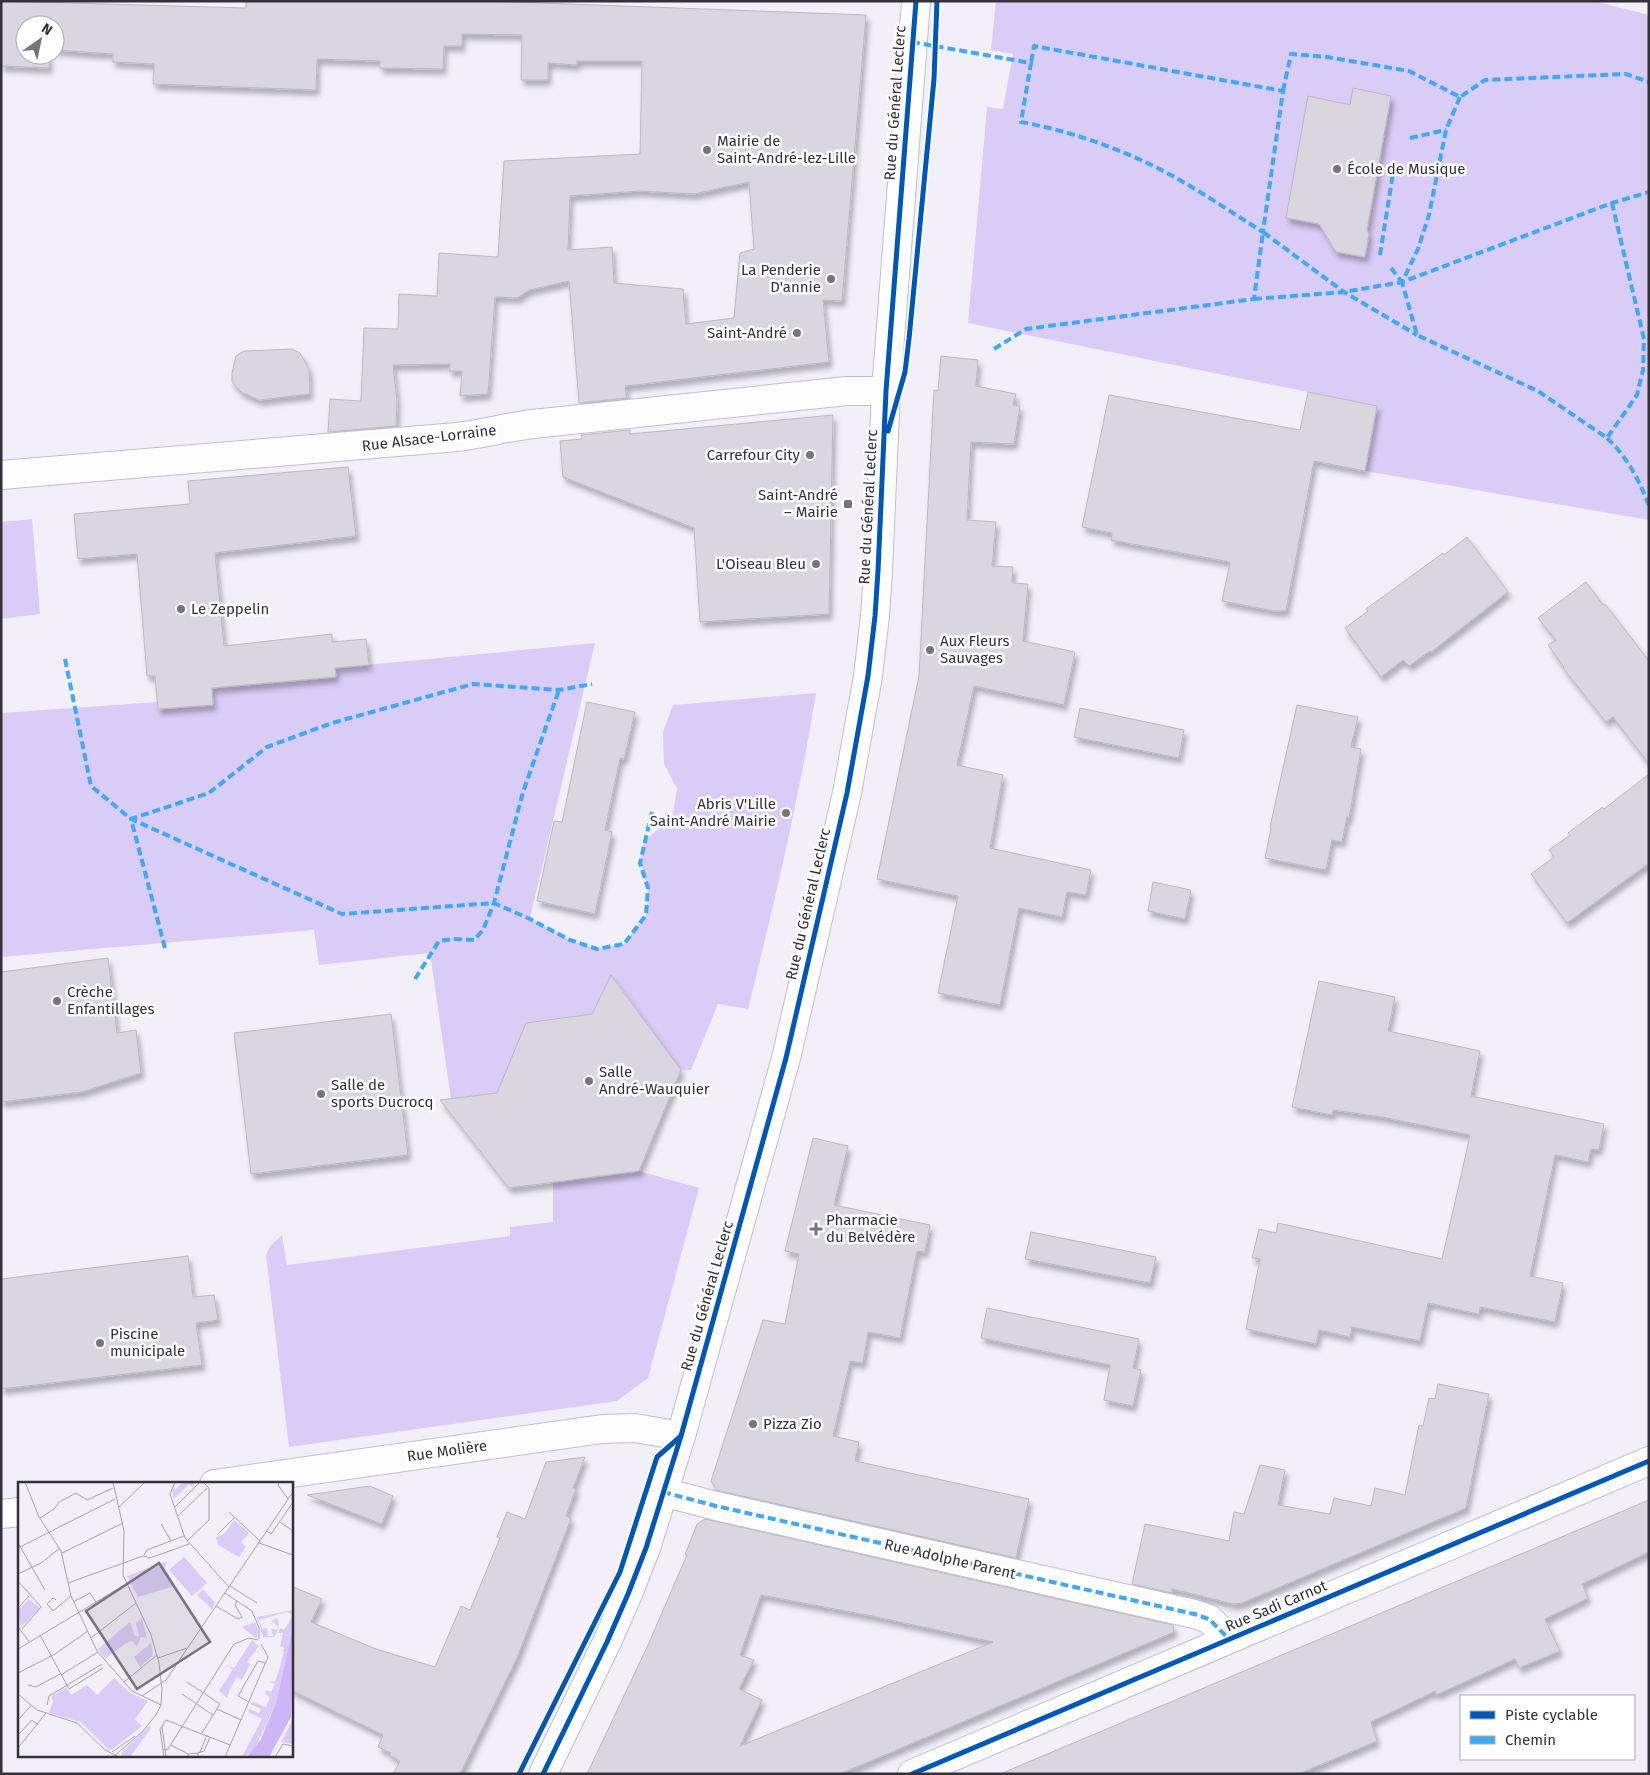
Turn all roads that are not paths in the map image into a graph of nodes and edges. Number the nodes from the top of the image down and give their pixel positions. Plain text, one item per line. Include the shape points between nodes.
1 (916, 1) edge
2 (886, 391) junction
3 (1, 475) edge
4 (681, 1436) junction
5 (1649, 1461) edge
6 (228, 1482) edge
7 (663, 1492) junction
8 (18, 1512) edge
9 (1, 1514) edge
10 (1229, 1639) junction
11 (543, 1774) edge
12 (912, 1774) edge

1 - 2 street, Rue du Général Leclerc
2 - 3 street, Rue Alsace-Lorraine via 847,391 543,423 457,438
2 - 4 street, Rue du Général Leclerc via 875,616 847,793 786,1058
4 - 6 street, Rue Molière via 635,1428 602,1429
4 - 7 street, Rue du Général Leclerc
5 - 10 street, Rue Sadi Carnot
7 - 10 street, Rue Adolphe Parent via 1194,1614 1209,1619
7 - 11 street, Rue du Général Leclerc via 646,1548 608,1642
8 - 9 street
10 - 12 street, Rue Sadi Carnot

